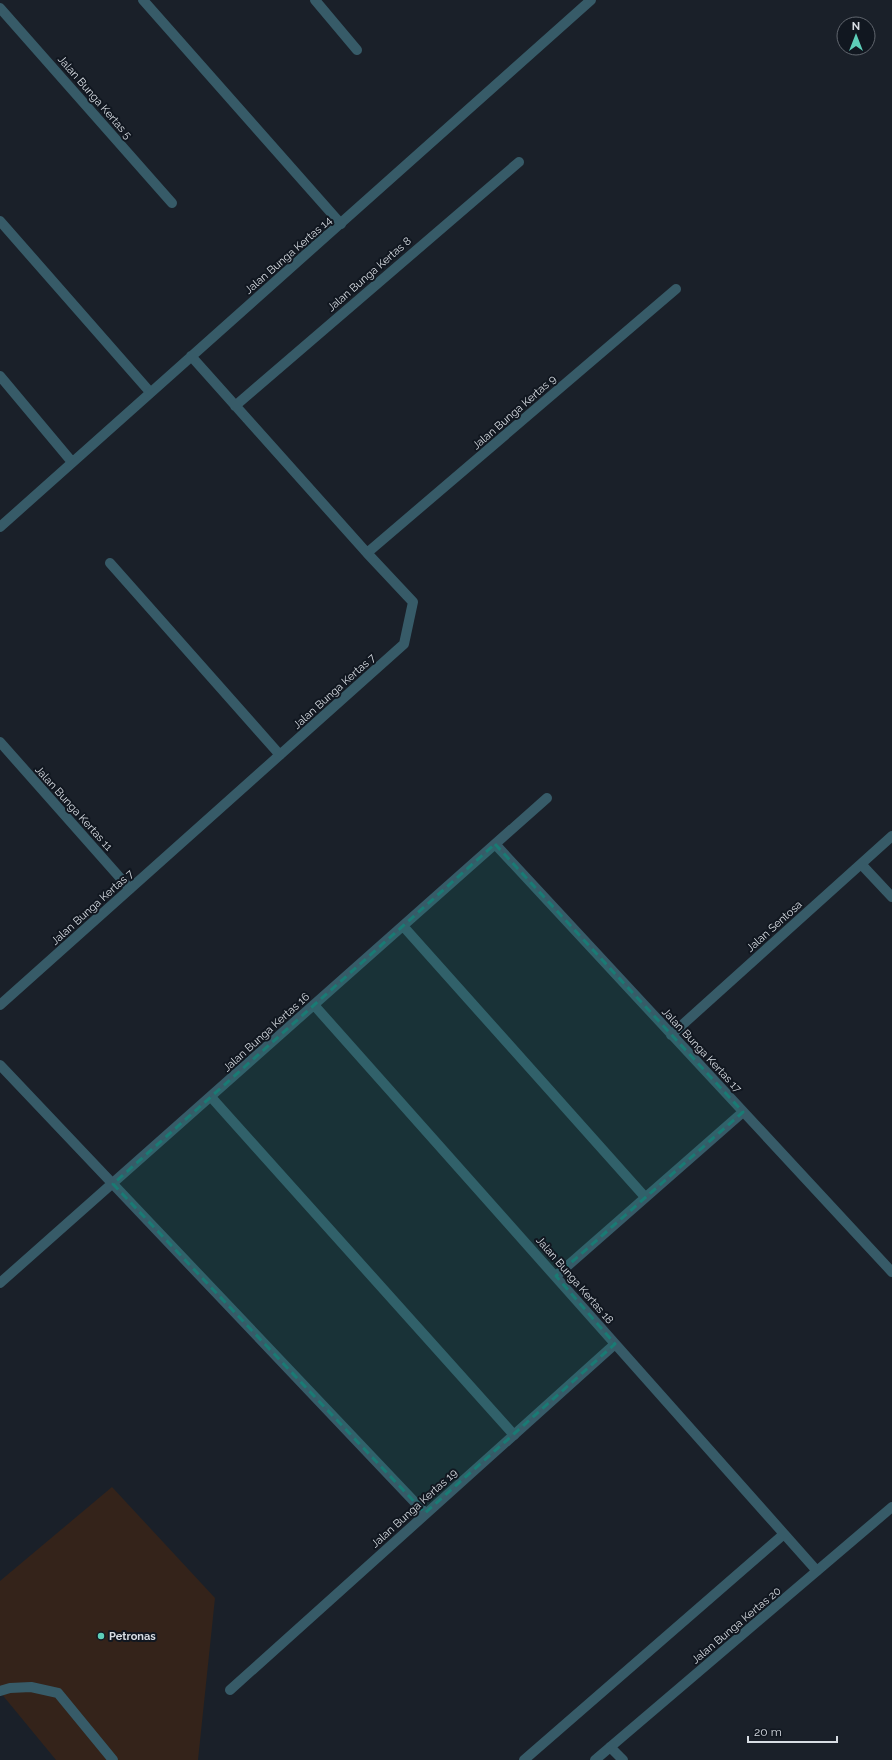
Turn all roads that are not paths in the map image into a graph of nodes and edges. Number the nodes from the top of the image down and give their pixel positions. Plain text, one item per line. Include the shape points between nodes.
1 (143, 0) edge
2 (315, 0) edge
3 (591, 0) edge
4 (0, 8) edge
5 (357, 50) dead end
6 (519, 162) dead end
7 (172, 203) dead end
8 (0, 221) edge
9 (341, 224) junction
10 (676, 289) dead end
11 (191, 356) junction
12 (0, 376) edge
13 (150, 392) junction
14 (235, 406) junction
15 (72, 462) junction
16 (0, 527) edge
17 (367, 553) junction
18 (110, 563) dead end
19 (0, 742) edge
20 (280, 755) junction
21 (547, 798) dead end
22 (892, 836) edge
23 (495, 844) junction
24 (861, 864) junction
25 (130, 889) junction
26 (892, 897) edge
27 (403, 926) junction
28 (0, 1005) edge
29 (314, 1005) junction
30 (672, 1035) junction
31 (0, 1065) edge
32 (211, 1096) junction
33 (743, 1112) junction
34 (113, 1184) junction
35 (645, 1198) junction
36 (892, 1272) edge
37 (556, 1276) junction
38 (0, 1283) edge
39 (615, 1344) junction
40 (514, 1435) junction
41 (892, 1507) edge
42 (425, 1513) junction
43 (784, 1534) junction
44 (817, 1571) junction
45 (230, 1690) dead end
46 (0, 1691) edge
47 (610, 1747) junction
48 (114, 1760) edge
49 (524, 1760) edge
50 (595, 1760) edge
51 (623, 1760) edge

1 - 9 street
2 - 5 street
3 - 9 street, Jalan Bunga Kertas 14
4 - 7 street, Jalan Bunga Kertas 5
6 - 14 street, Jalan Bunga Kertas 8
8 - 13 street
9 - 11 street, Jalan Bunga Kertas 14
10 - 17 street, Jalan Bunga Kertas 9
11 - 13 street, Jalan Bunga Kertas 14
11 - 14 street, Jalan Bunga Kertas 7
12 - 15 street
13 - 15 street, Jalan Bunga Kertas 14
14 - 17 street, Jalan Bunga Kertas 7
15 - 16 street, Jalan Bunga Kertas 14
17 - 20 street, Jalan Bunga Kertas 7 via 413,602 404,644
18 - 20 street
19 - 25 street, Jalan Bunga Kertas 11
20 - 25 street, Jalan Bunga Kertas 7
21 - 23 street, Jalan Bunga Kertas 16
22 - 24 street, Jalan Sentosa
23 - 27 street, Jalan Bunga Kertas 16
23 - 30 street, Jalan Bunga Kertas 17
24 - 26 street
24 - 30 street, Jalan Sentosa
25 - 28 street, Jalan Bunga Kertas 7
27 - 29 street, Jalan Bunga Kertas 16
27 - 35 street
29 - 32 street, Jalan Bunga Kertas 16
29 - 37 street, Jalan Bunga Kertas 18
30 - 33 street, Jalan Bunga Kertas 17
31 - 34 street
32 - 34 street, Jalan Bunga Kertas 16
32 - 40 street
33 - 35 street
33 - 36 street, Jalan Bunga Kertas 17
34 - 38 street, Jalan Bunga Kertas 16
34 - 42 street
35 - 37 street
37 - 39 street, Jalan Bunga Kertas 18
39 - 40 street, Jalan Bunga Kertas 19
39 - 43 street, Jalan Bunga Kertas 18
40 - 42 street, Jalan Bunga Kertas 19
41 - 44 street, Jalan Bunga Kertas 20
42 - 45 street, Jalan Bunga Kertas 19
43 - 44 street, Jalan Bunga Kertas 18
43 - 49 street
44 - 47 street, Jalan Bunga Kertas 20
46 - 48 street via 31,1686 58,1693
47 - 50 street, Jalan Bunga Kertas 20
47 - 51 street

